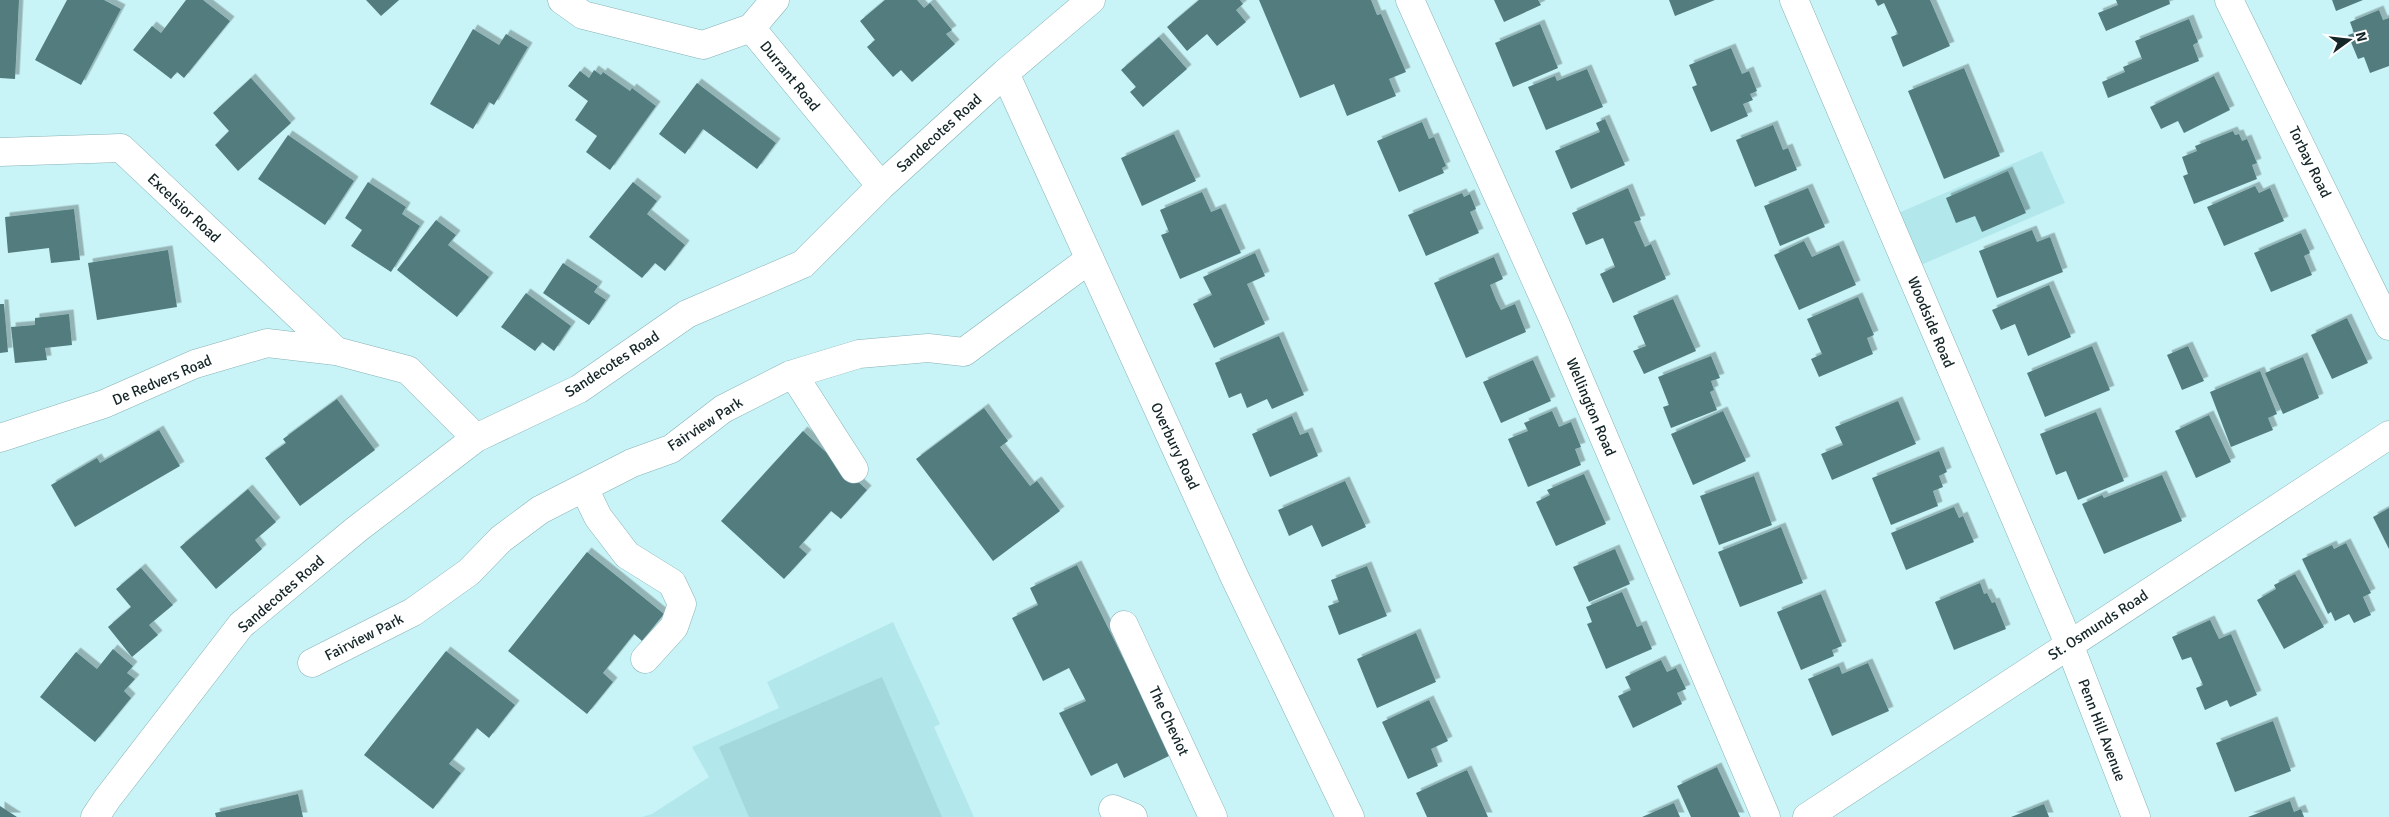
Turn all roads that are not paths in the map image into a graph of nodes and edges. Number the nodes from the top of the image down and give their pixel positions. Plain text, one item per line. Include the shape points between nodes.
1 (562, 0) edge
2 (775, 0) edge
3 (1091, 0) edge
4 (1410, 0) edge
5 (1794, 0) edge
6 (2229, 0) edge
7 (752, 28) junction
8 (1005, 73) junction
9 (0, 152) edge
10 (881, 186) junction
11 (1090, 259) junction
12 (2389, 326) edge
13 (336, 351) junction
14 (794, 374) junction
15 (2389, 435) edge
16 (0, 438) edge
17 (476, 438) junction
18 (854, 469) dead end
19 (584, 488) junction
20 (1124, 625) dead end
21 (2069, 644) junction
22 (645, 659) dead end
23 (312, 663) dead end
24 (1342, 815) edge
25 (95, 817) edge
26 (1214, 817) edge
27 (1766, 817) edge
28 (1807, 817) edge
29 (2136, 817) edge

1 - 7 street, Durrant Road via 583,15 703,45
2 - 7 street
3 - 8 street, Sandecotes Road
4 - 27 street, Wellington Road via 1556,326
5 - 21 street, Woodside Road
6 - 12 street, Torbay Road
7 - 10 street, Durrant Road
8 - 10 street, Sandecotes Road
8 - 11 street, Overbury Road
9 - 13 street, Excelsior Road via 121,148
10 - 17 street, Sandecotes Road via 803,264 687,314 578,389
11 - 14 street, Fairview Park via 964,352 928,348 858,354
11 - 24 street, Overbury Road
13 - 16 street, De Redvers Road via 267,343 195,364 104,404
13 - 17 street, De Redvers Road via 408,370
14 - 18 street
14 - 19 street, Fairview Park via 723,409 671,449 632,463
15 - 21 street, St. Osmunds Road
17 - 25 street, Sandecotes Road via 357,529 242,625
19 - 22 street via 598,517 627,555 672,583 682,604 674,628
19 - 23 street, Fairview Park via 540,510 501,539 469,572 413,612
20 - 26 street, The Cheviot
21 - 28 street, St. Osmunds Road
21 - 29 street, Penn Hill Avenue

